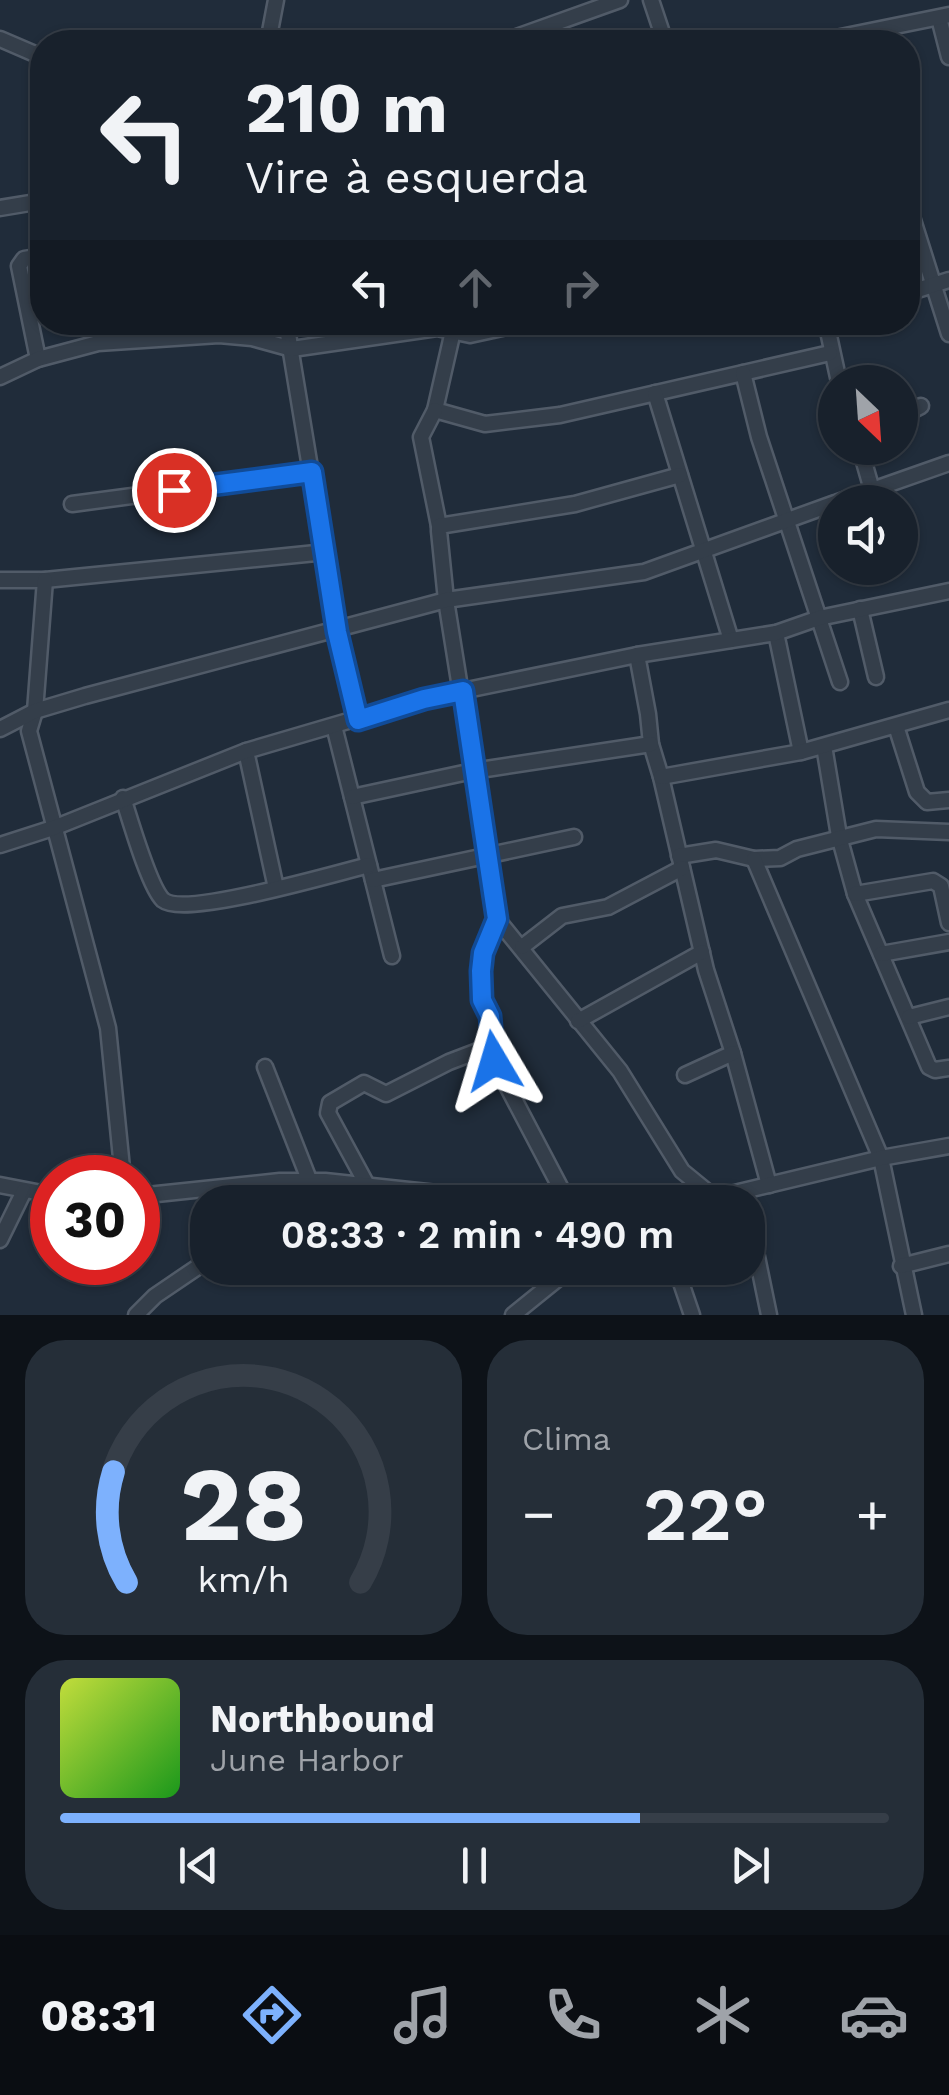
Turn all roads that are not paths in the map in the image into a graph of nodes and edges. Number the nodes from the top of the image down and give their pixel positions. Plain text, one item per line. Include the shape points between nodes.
1 (276, 0) edge
2 (620, 0) edge
3 (651, 0) edge
4 (944, 16) edge
5 (270, 30) edge
6 (536, 30) edge
7 (661, 30) edge
8 (888, 30) edge
9 (0, 39) edge
10 (30, 52) edge
11 (949, 57) edge
12 (30, 203) edge
13 (0, 208) edge
14 (920, 232) edge
15 (30, 258) edge
16 (942, 282) edge
17 (30, 319) edge
18 (949, 334) edge
19 (33, 335) edge
20 (206, 335) edge
21 (227, 335) edge
22 (289, 335) edge
23 (389, 335) edge
24 (452, 335) edge
25 (828, 335) edge
26 (292, 349) junction
27 (830, 352) junction
28 (38, 358) junction
29 (834, 365) edge
30 (743, 373) junction
31 (0, 377) edge
32 (655, 392) junction
33 (921, 406) dead end
34 (918, 408) edge
35 (435, 410) junction
36 (949, 462) edge
37 (312, 472) junction
38 (680, 474) junction
39 (886, 485) edge
40 (72, 504) dead end
41 (818, 509) edge
42 (786, 521) junction
43 (439, 526) junction
44 (701, 550) junction
45 (326, 552) junction
46 (0, 580) edge
47 (45, 580) junction
48 (949, 591) edge
49 (446, 600) junction
50 (860, 609) junction
51 (818, 618) junction
52 (337, 632) junction
53 (776, 633) junction
54 (731, 640) junction
55 (636, 655) junction
56 (876, 677) dead end
57 (840, 682) dead end
58 (463, 691) junction
59 (949, 710) edge
60 (35, 711) junction
61 (358, 720) junction
62 (334, 726) junction
63 (896, 726) junction
64 (0, 728) edge
65 (650, 744) junction
66 (824, 746) junction
67 (246, 751) junction
68 (801, 752) junction
69 (473, 772) junction
70 (661, 777) junction
71 (123, 798) junction
72 (352, 798) junction
73 (949, 800) edge
74 (56, 827) junction
75 (949, 832) edge
76 (839, 836) junction
77 (574, 837) dead end
78 (0, 845) edge
79 (487, 856) junction
80 (754, 859) junction
81 (681, 862) junction
82 (371, 873) junction
83 (276, 888) junction
84 (856, 894) junction
85 (497, 919) junction
86 (949, 922) edge
87 (949, 942) edge
88 (522, 947) junction
89 (702, 952) junction
90 (881, 954) junction
91 (392, 956) dead end
92 (949, 1007) edge
93 (910, 1017) junction
94 (578, 1021) junction
95 (490, 1046) junction
96 (733, 1052) junction
97 (264, 1067) dead end
98 (949, 1068) edge
99 (685, 1075) dead end
100 (949, 1146) edge
101 (120, 1155) edge
102 (881, 1158) junction
103 (310, 1182) junction
104 (0, 1185) edge
105 (260, 1185) edge
106 (367, 1185) joint
107 (559, 1185) edge
108 (699, 1185) edge
109 (769, 1185) junction
110 (765, 1187) edge
111 (190, 1190) edge
112 (24, 1191) junction
113 (30, 1192) edge
114 (160, 1194) edge
115 (0, 1240) edge
116 (949, 1254) edge
117 (901, 1266) junction
118 (190, 1272) edge
119 (550, 1285) edge
120 (682, 1285) edge
121 (763, 1285) edge
122 (136, 1315) edge
123 (513, 1315) edge
124 (692, 1315) edge
125 (769, 1315) edge
126 (914, 1315) edge

1 - 5 street
2 - 6 street
3 - 7 street
4 - 8 street
4 - 11 street
9 - 10 street
12 - 13 street
14 - 16 street
15 - 17 street via 19,266
16 - 18 street
19 - 28 street
20 - 28 street via 98,343
21 - 26 street
22 - 26 street
23 - 26 street
24 - 35 street
25 - 27 street
26 - 37 street
27 - 29 street
27 - 30 street
28 - 31 street
30 - 32 street
30 - 42 street
32 - 35 street via 560,415 485,424
32 - 38 street
33 - 34 street
35 - 43 street via 421,436
36 - 39 street
37 - 40 street
37 - 45 street
38 - 43 street via 575,504
38 - 44 street
41 - 42 street
42 - 44 street
42 - 51 street
43 - 49 street
44 - 49 street via 644,572
44 - 54 street
45 - 47 street
45 - 52 street
46 - 47 street
47 - 60 street
48 - 50 street
49 - 52 street
49 - 58 street
50 - 51 street
50 - 56 street
51 - 53 street
51 - 57 street
52 - 60 street
52 - 61 street
53 - 54 street
53 - 68 street
54 - 55 street
55 - 58 street
55 - 65 street
58 - 61 street
58 - 69 street
59 - 63 street
60 - 64 street
60 - 74 street via 30,732
61 - 62 street
62 - 67 street
62 - 72 street
63 - 66 street
63 - 73 street via 917,792 926,802
65 - 69 street
65 - 70 street
66 - 68 street
66 - 76 street
67 - 71 street
67 - 83 street
68 - 70 street
69 - 72 street
69 - 79 street
70 - 81 street
71 - 74 street
71 - 83 street via 166,902 197,905
72 - 82 street
74 - 78 street
74 - 101 street via 108,1028
75 - 76 street via 884,828
76 - 80 street via 780,858
76 - 84 street
77 - 79 street
79 - 82 street
79 - 85 street
80 - 81 street via 716,850
80 - 102 street
81 - 88 street via 608,908 562,916
81 - 89 street
82 - 83 street
82 - 91 street
84 - 86 street via 933,881 941,886
84 - 90 street
85 - 88 street
85 - 95 street via 481,971
87 - 90 street
88 - 94 street
89 - 94 street
89 - 96 street
90 - 93 street
92 - 93 street
93 - 98 street via 929,1067
94 - 108 street via 640,1100 682,1171
95 - 106 street via 386,1094 364,1083 330,1103 328,1113
95 - 107 street
96 - 99 street
96 - 109 street
97 - 103 street
100 - 102 street
102 - 109 street
102 - 117 street
103 - 105 street
103 - 106 street
104 - 112 street
109 - 110 street
111 - 114 street
112 - 113 street
112 - 115 street
116 - 117 street
117 - 126 street
118 - 122 street
119 - 123 street
120 - 124 street
121 - 125 street

